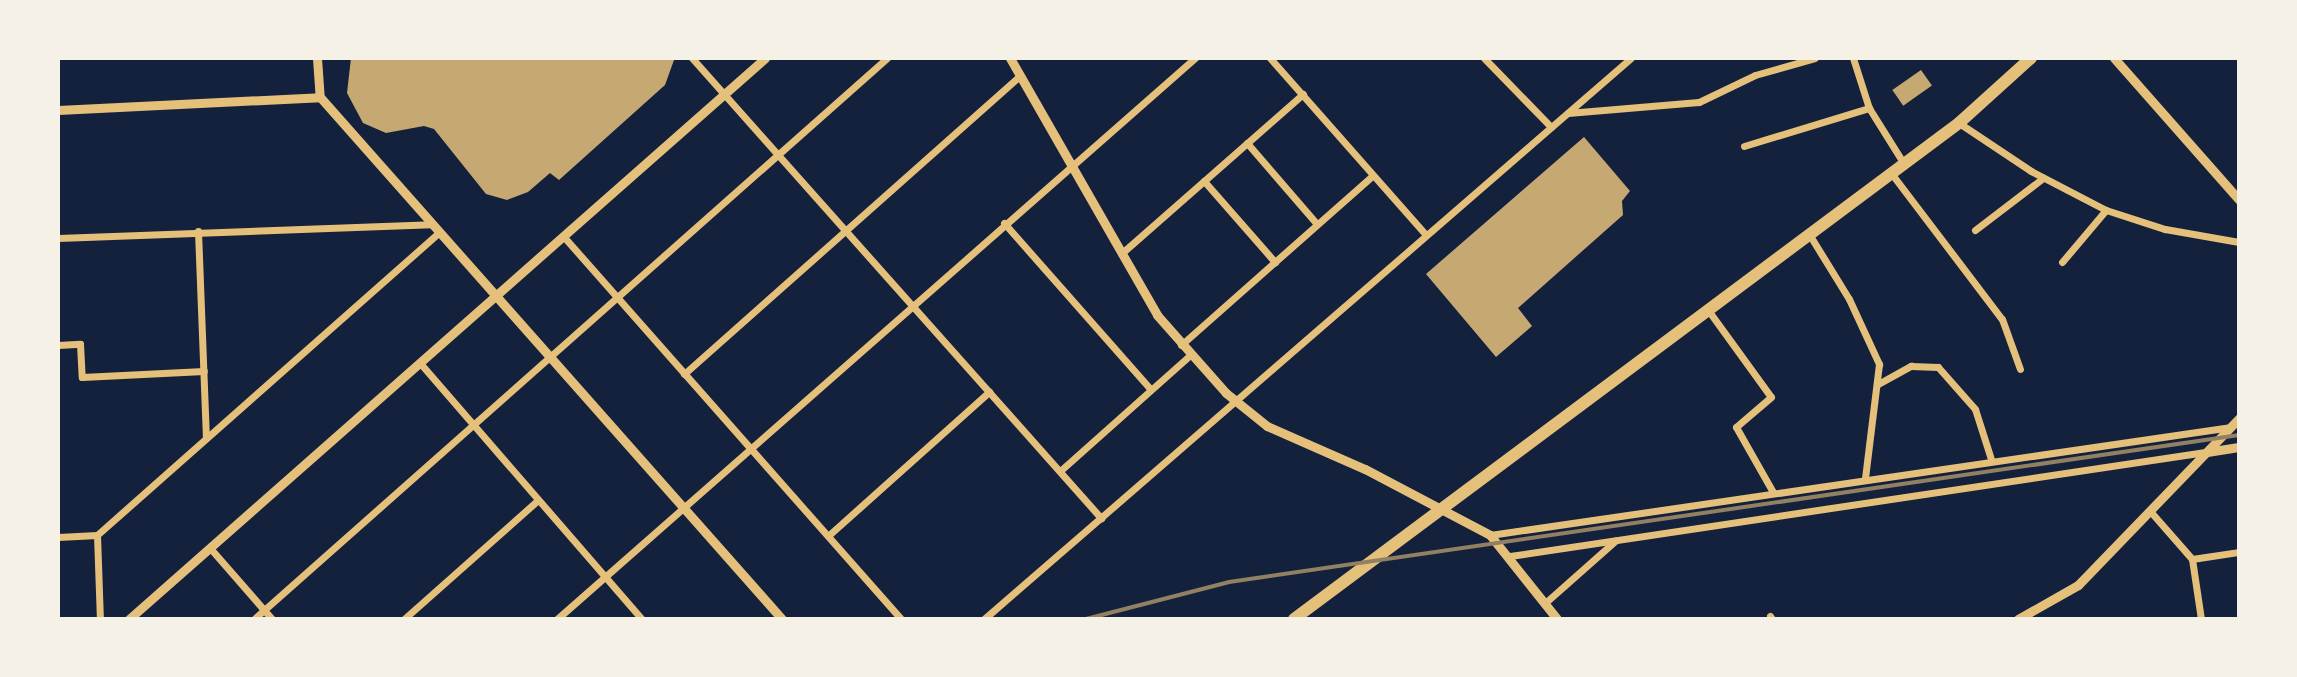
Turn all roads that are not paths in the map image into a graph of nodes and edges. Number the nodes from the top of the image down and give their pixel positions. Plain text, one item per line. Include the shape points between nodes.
1 (317, 58) edge
2 (692, 58) edge
3 (765, 58) edge
4 (887, 58) edge
5 (1010, 58) edge
6 (1195, 58) edge
7 (1270, 58) edge
8 (1484, 58) edge
9 (1631, 58) edge
10 (1815, 58) edge
11 (1853, 58) edge
12 (2031, 58) edge
13 (2114, 58) edge
14 (1020, 76) junction
15 (725, 93) junction
16 (1303, 94) junction
17 (320, 97) junction
18 (1869, 108) junction
19 (58, 110) edge
20 (1568, 113) junction
21 (1959, 123) junction
22 (1551, 127) junction
23 (1247, 143) junction
24 (1744, 146) dead end
25 (777, 153) junction
26 (1904, 164) junction
27 (1071, 165) junction
28 (1891, 173) junction
29 (1372, 176) junction
30 (2043, 178) junction
31 (1204, 181) junction
32 (2239, 200) edge
33 (2106, 210) junction
34 (1004, 223) junction
35 (1317, 224) junction
36 (434, 228) junction
37 (1975, 230) dead end
38 (198, 231) junction
39 (846, 231) junction
40 (1425, 234) junction
41 (1809, 234) junction
42 (564, 237) junction
43 (58, 238) edge
44 (2239, 242) edge
45 (1122, 253) junction
46 (1275, 262) junction
47 (2062, 262) dead end
48 (494, 297) junction
49 (617, 299) junction
50 (911, 305) junction
51 (1708, 310) junction
52 (58, 345) edge
53 (1181, 345) junction
54 (1190, 355) junction
55 (549, 359) junction
56 (420, 363) junction
57 (2020, 369) dead end
58 (204, 371) junction
59 (684, 374) junction
60 (1878, 384) junction
61 (1151, 390) junction
62 (989, 392) junction
63 (1235, 401) junction
64 (2239, 418) edge
65 (473, 425) junction
66 (2231, 427) junction
67 (206, 437) junction
68 (749, 447) junction
69 (2239, 447) edge
70 (2207, 452) junction
71 (1991, 459) junction
72 (1060, 471) junction
73 (1865, 478) junction
74 (1773, 492) junction
75 (538, 500) junction
76 (684, 509) junction
77 (1438, 510) junction
78 (2150, 511) junction
79 (1101, 518) junction
80 (97, 535) junction
81 (829, 535) junction
82 (1490, 535) junction
83 (58, 537) edge
84 (1617, 539) junction
85 (210, 548) junction
86 (2239, 552) edge
87 (1510, 556) junction
88 (2192, 559) junction
89 (605, 577) junction
90 (1545, 603) junction
91 (265, 610) junction
92 (100, 619) edge
93 (129, 619) edge
94 (254, 619) edge
95 (272, 619) edge
96 (404, 619) edge
97 (557, 619) edge
98 (642, 619) edge
99 (782, 619) edge
100 (901, 619) edge
101 (984, 619) edge
102 (1294, 619) edge
103 (1557, 619) edge
104 (2018, 619) edge
105 (2201, 619) edge

1 - 17 street
2 - 15 street
3 - 15 street
4 - 25 street
5 - 14 street
6 - 27 street
7 - 16 street
8 - 22 street
9 - 20 street
10 - 20 street via 1755,75 1699,102
11 - 18 street
12 - 21 main road
13 - 32 street
14 - 27 street
14 - 39 street
15 - 25 street
15 - 42 street
16 - 23 street
16 - 29 street
17 - 19 street
17 - 36 street
18 - 24 street
18 - 26 street
20 - 22 street
21 - 26 main road
21 - 30 street
22 - 40 street
23 - 31 street
23 - 35 street
25 - 39 street
25 - 49 street
26 - 28 main road
27 - 34 street
27 - 45 street
28 - 41 main road
28 - 57 street via 2002,319
29 - 35 street
29 - 40 street
30 - 33 street
30 - 37 street
31 - 45 street
31 - 46 street
33 - 44 street via 2165,229
33 - 47 street
34 - 50 street
34 - 61 street
35 - 46 street
36 - 38 street
36 - 48 street
36 - 67 street
38 - 43 street
38 - 58 street
39 - 50 street
39 - 59 street
40 - 63 street
41 - 51 main road
41 - 60 street via 1873,345
42 - 48 street
42 - 49 street
45 - 53 street
46 - 53 street
48 - 55 street
48 - 56 street
49 - 55 street
49 - 59 street
50 - 62 street
50 - 68 street
51 - 74 street via 1771,397 1736,427
51 - 77 main road
52 - 58 street via 80,344 82,377
53 - 54 street
54 - 61 street
54 - 63 street
55 - 65 street
55 - 76 street
56 - 65 street
56 - 85 street
58 - 67 street
59 - 68 street
60 - 71 street via 1911,366 1938,367 1975,409
60 - 73 street
61 - 72 street
62 - 72 street
62 - 81 street
63 - 77 street via 1267,426 1365,469
63 - 79 street
64 - 66 street
65 - 75 street
65 - 91 street
66 - 70 street
66 - 71 street
67 - 80 street
68 - 76 street
68 - 81 street
69 - 70 street
70 - 78 street
70 - 84 street via 1831,507 1801,516
71 - 73 street
72 - 79 street
73 - 74 street
74 - 82 street
75 - 89 street
75 - 96 street
76 - 89 street
76 - 99 street
77 - 82 street
77 - 102 main road
78 - 88 street
78 - 104 street via 2078,585
79 - 101 street
80 - 83 street
80 - 92 street
81 - 100 street
82 - 87 street
84 - 87 street
84 - 90 street
85 - 91 street
85 - 93 street
86 - 88 street
87 - 90 street
88 - 105 street
89 - 97 street
89 - 98 street
90 - 103 street
91 - 94 street
91 - 95 street

